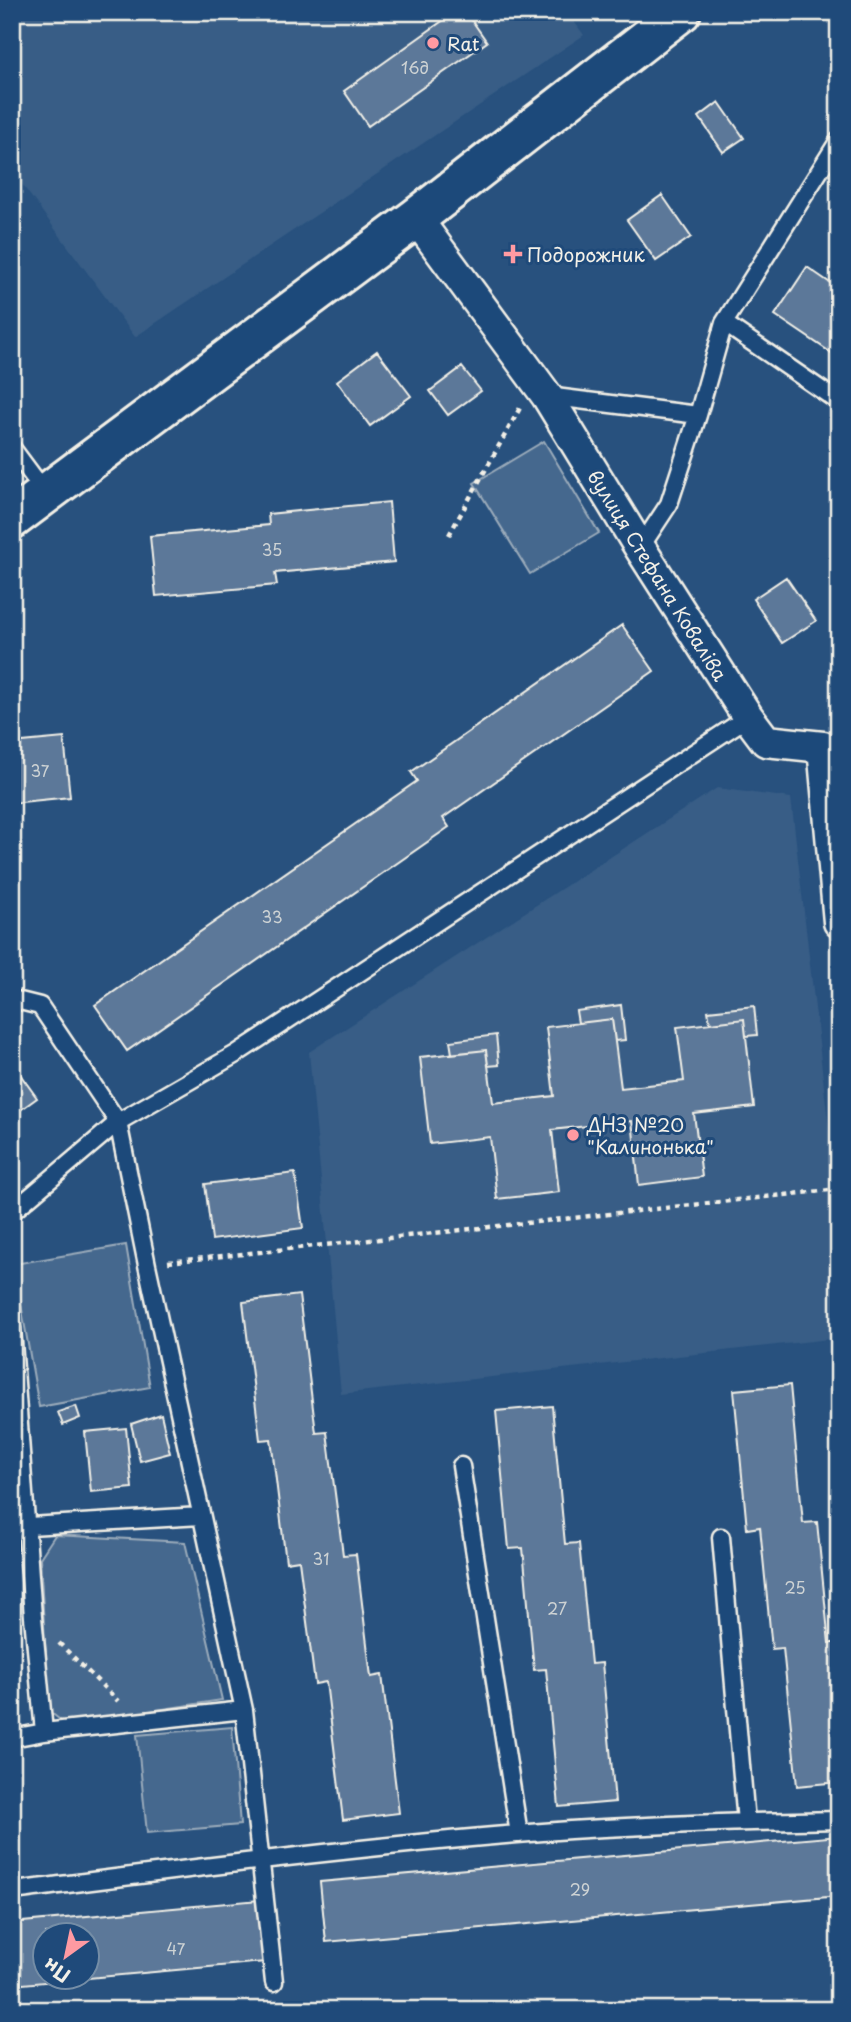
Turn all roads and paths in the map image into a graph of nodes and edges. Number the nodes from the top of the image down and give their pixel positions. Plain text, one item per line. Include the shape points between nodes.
1 (681, 12) edge
2 (839, 140) edge
3 (416, 218) junction
4 (724, 323) junction
5 (541, 388) junction
6 (839, 402) edge
7 (698, 415) junction
8 (12, 449) edge
9 (47, 495) junction
10 (12, 519) edge
11 (449, 536) dead end
12 (640, 548) junction
13 (748, 717) junction
14 (831, 746) edge
15 (839, 922) edge
16 (12, 999) edge
17 (118, 1122) junction
18 (839, 1189) edge
19 (12, 1212) edge
20 (146, 1265) junction
21 (12, 1328) edge
22 (461, 1466) dead end
23 (201, 1516) junction
24 (19, 1526) edge
25 (721, 1537) dead end
26 (33, 1617) junction
27 (244, 1710) junction
28 (139, 1721) junction
29 (44, 1732) junction
30 (12, 1738) edge
31 (839, 1820) edge
32 (746, 1822) junction
33 (519, 1834) junction
34 (261, 1859) junction
35 (12, 1891) edge
36 (274, 1982) dead end

1 - 3 street
2 - 4 lane
3 - 5 street, вулиця Стефана Коваліва
3 - 9 street
4 - 6 lane
4 - 7 lane
5 - 7 lane
5 - 11 path
5 - 12 street, вулиця Стефана Коваліва
7 - 12 lane via 669,504
8 - 9 lane
9 - 10 street
12 - 13 street, вулиця Стефана Коваліва
13 - 14 street, вулиця Стефана Коваліва via 766,741
13 - 17 lane via 236,1054
14 - 15 street, вулиця Стефана Коваліва
16 - 17 lane via 40,1006
17 - 19 lane
17 - 20 lane
18 - 20 path
20 - 23 lane
21 - 24 lane
22 - 33 lane
23 - 24 lane
23 - 27 lane
24 - 26 lane
25 - 32 lane
26 - 28 path
26 - 29 lane
27 - 28 lane
27 - 34 lane
28 - 29 lane
29 - 30 lane
31 - 32 lane
32 - 33 lane
33 - 34 lane
34 - 35 lane
34 - 36 lane

